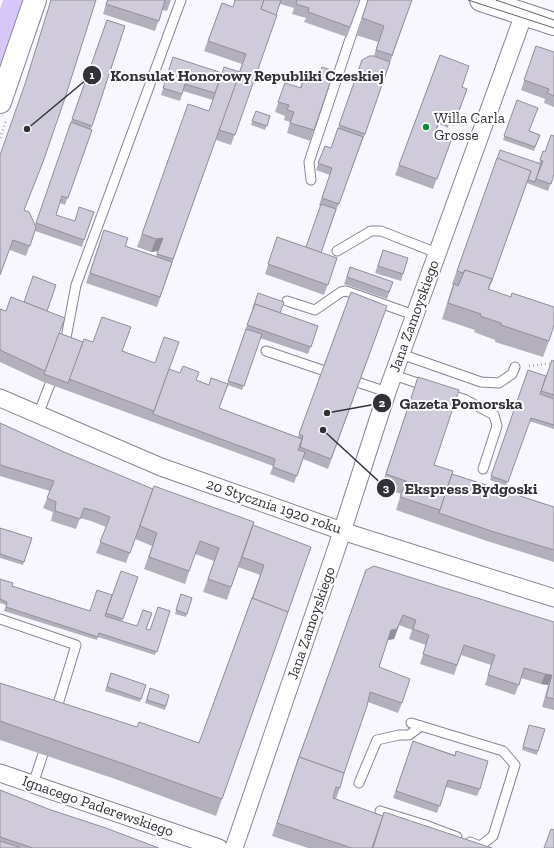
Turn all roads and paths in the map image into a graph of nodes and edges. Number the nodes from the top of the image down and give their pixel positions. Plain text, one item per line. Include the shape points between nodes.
1 (35, 0) edge
2 (181, 0) edge
3 (363, 0) edge
4 (494, 2) edge
5 (524, 14) junction
6 (554, 24) edge
7 (0, 102) edge
8 (311, 180) dead end
9 (337, 251) dead end
10 (437, 253) junction
11 (287, 301) dead end
12 (414, 315) junction
13 (65, 343) edge
14 (266, 351) dead end
15 (401, 354) junction
16 (554, 363) edge
17 (515, 367) joint
18 (322, 370) edge
19 (394, 375) junction
20 (360, 383) edge
21 (50, 384) edge
22 (387, 392) junction
23 (0, 398) edge
24 (38, 415) junction
25 (483, 469) dead end
26 (342, 530) junction
27 (554, 598) edge
28 (0, 619) edge
29 (54, 718) edge
30 (411, 723) dead end
31 (421, 726) junction
32 (43, 754) edge
33 (0, 773) edge
34 (359, 782) dead end
35 (33, 784) junction
36 (380, 811) dead end
37 (425, 825) junction
38 (419, 842) edge
39 (219, 848) edge
40 (234, 848) edge

1 - 7 street
2 - 13 lane via 76,285
3 - 8 lane via 309,162
4 - 5 street
5 - 6 street
5 - 10 street, Jana Zamoyskiego
9 - 10 lane via 371,231 381,231
10 - 12 street, Jana Zamoyskiego
11 - 12 lane via 315,310 346,291
12 - 15 street, Jana Zamoyskiego
14 - 18 lane
15 - 17 lane via 481,382 499,383 512,374
15 - 19 street, Jana Zamoyskiego
16 - 17 path
19 - 22 street, Jana Zamoyskiego
19 - 25 lane via 466,400 494,415 497,426
20 - 22 lane
21 - 24 lane
22 - 26 street, Jana Zamoyskiego
23 - 24 street, 20 Stycznia 1920 roku
24 - 26 street, 20 Stycznia 1920 roku via 161,467
26 - 27 street, 20 Stycznia 1920 roku
26 - 40 street, Jana Zamoyskiego
28 - 29 lane via 76,645
30 - 31 lane
31 - 34 lane via 409,735 377,740
31 - 37 lane via 503,751 514,765 492,836 480,846
32 - 35 lane
33 - 35 street, Ignacego Paderewskiego
35 - 39 street, Ignacego Paderewskiego
36 - 37 lane
37 - 38 lane

